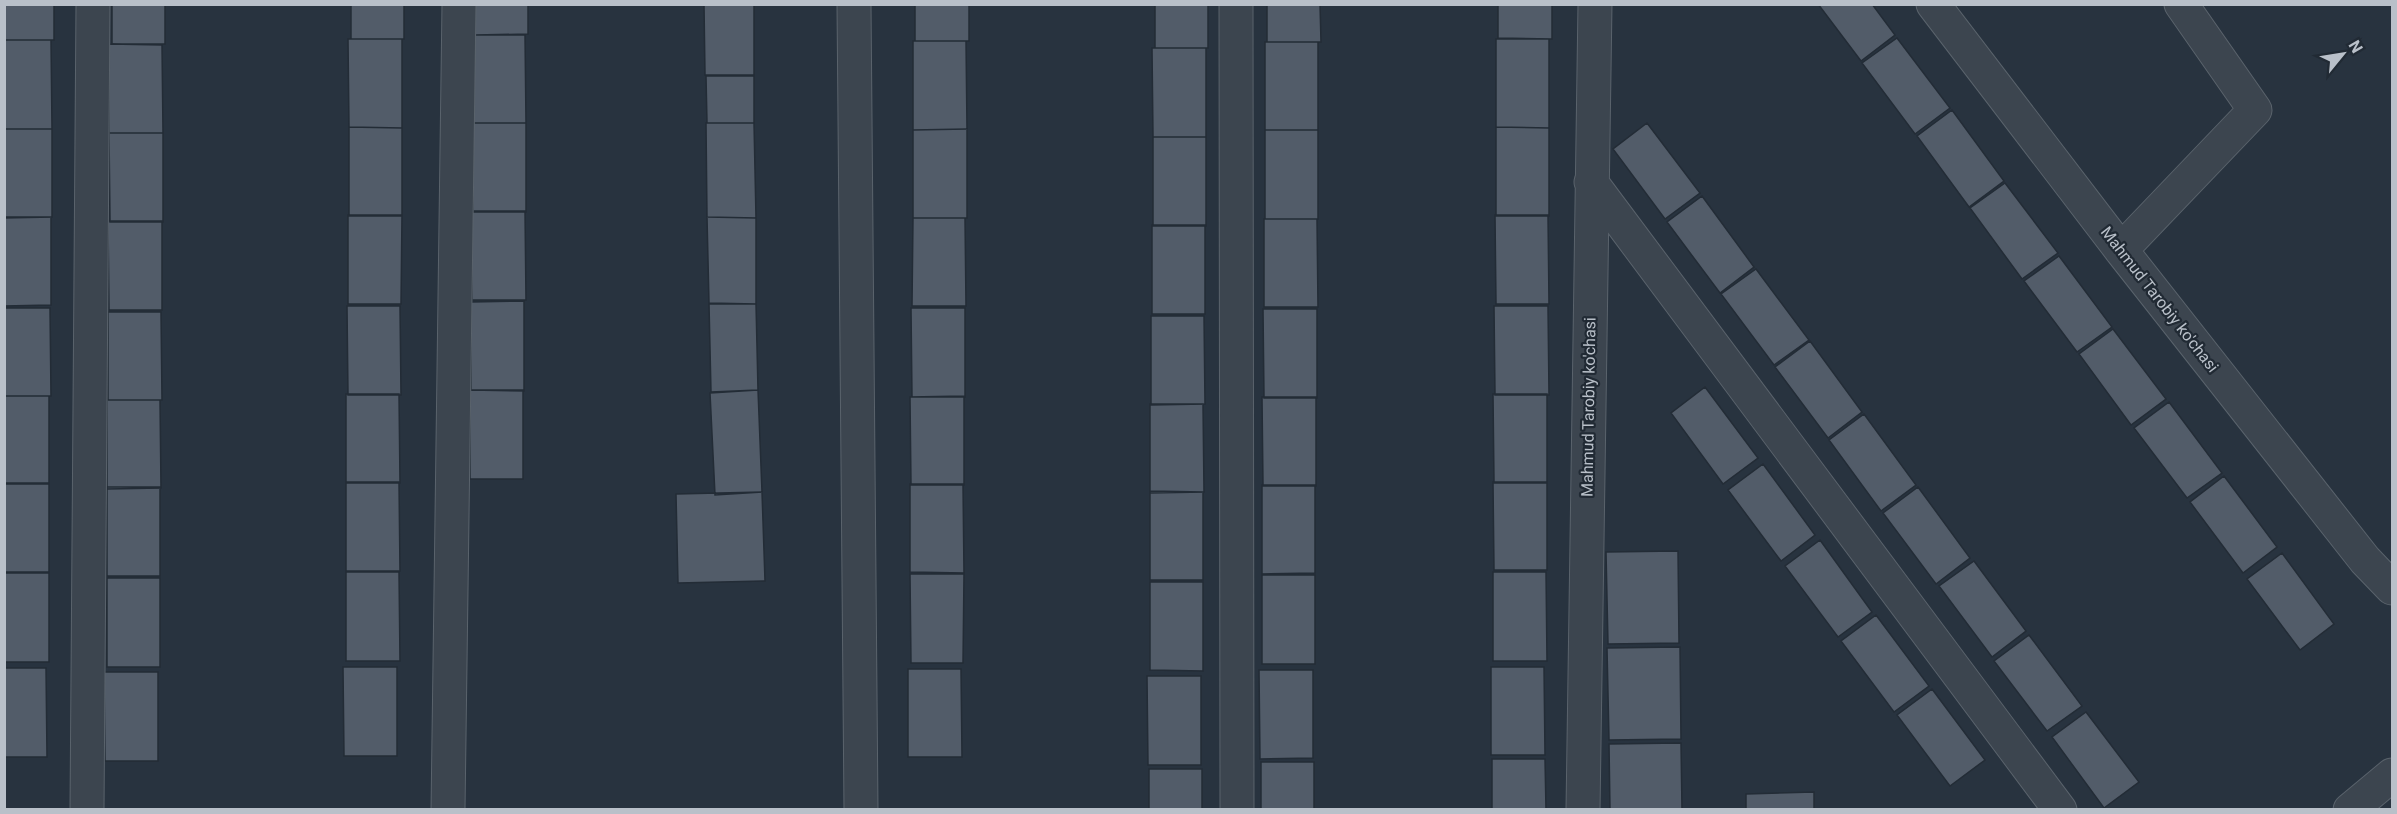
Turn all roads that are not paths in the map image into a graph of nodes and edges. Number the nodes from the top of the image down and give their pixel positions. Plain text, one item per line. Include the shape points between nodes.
1 (93, 4) edge
2 (459, 4) edge
3 (854, 4) edge
4 (1236, 4) edge
5 (1595, 4) edge
6 (1933, 4) edge
7 (2181, 4) edge
8 (1591, 182) junction
9 (2121, 250) junction
10 (2392, 588) edge
11 (2392, 775) edge
12 (87, 810) edge
13 (448, 810) edge
14 (861, 810) edge
15 (1237, 810) edge
16 (1582, 810) edge
17 (2060, 810) edge
18 (2350, 810) edge

1 - 12 street
2 - 13 street
3 - 14 street
4 - 15 street
5 - 8 street, Mahmud Tarobiy ko'chasi
6 - 9 street, Mahmud Tarobiy ko'chasi
7 - 9 street via 2255,110
8 - 16 street, Mahmud Tarobiy ko'chasi
8 - 17 street
9 - 10 street, Mahmud Tarobiy ko'chasi via 2365,560
11 - 18 street

